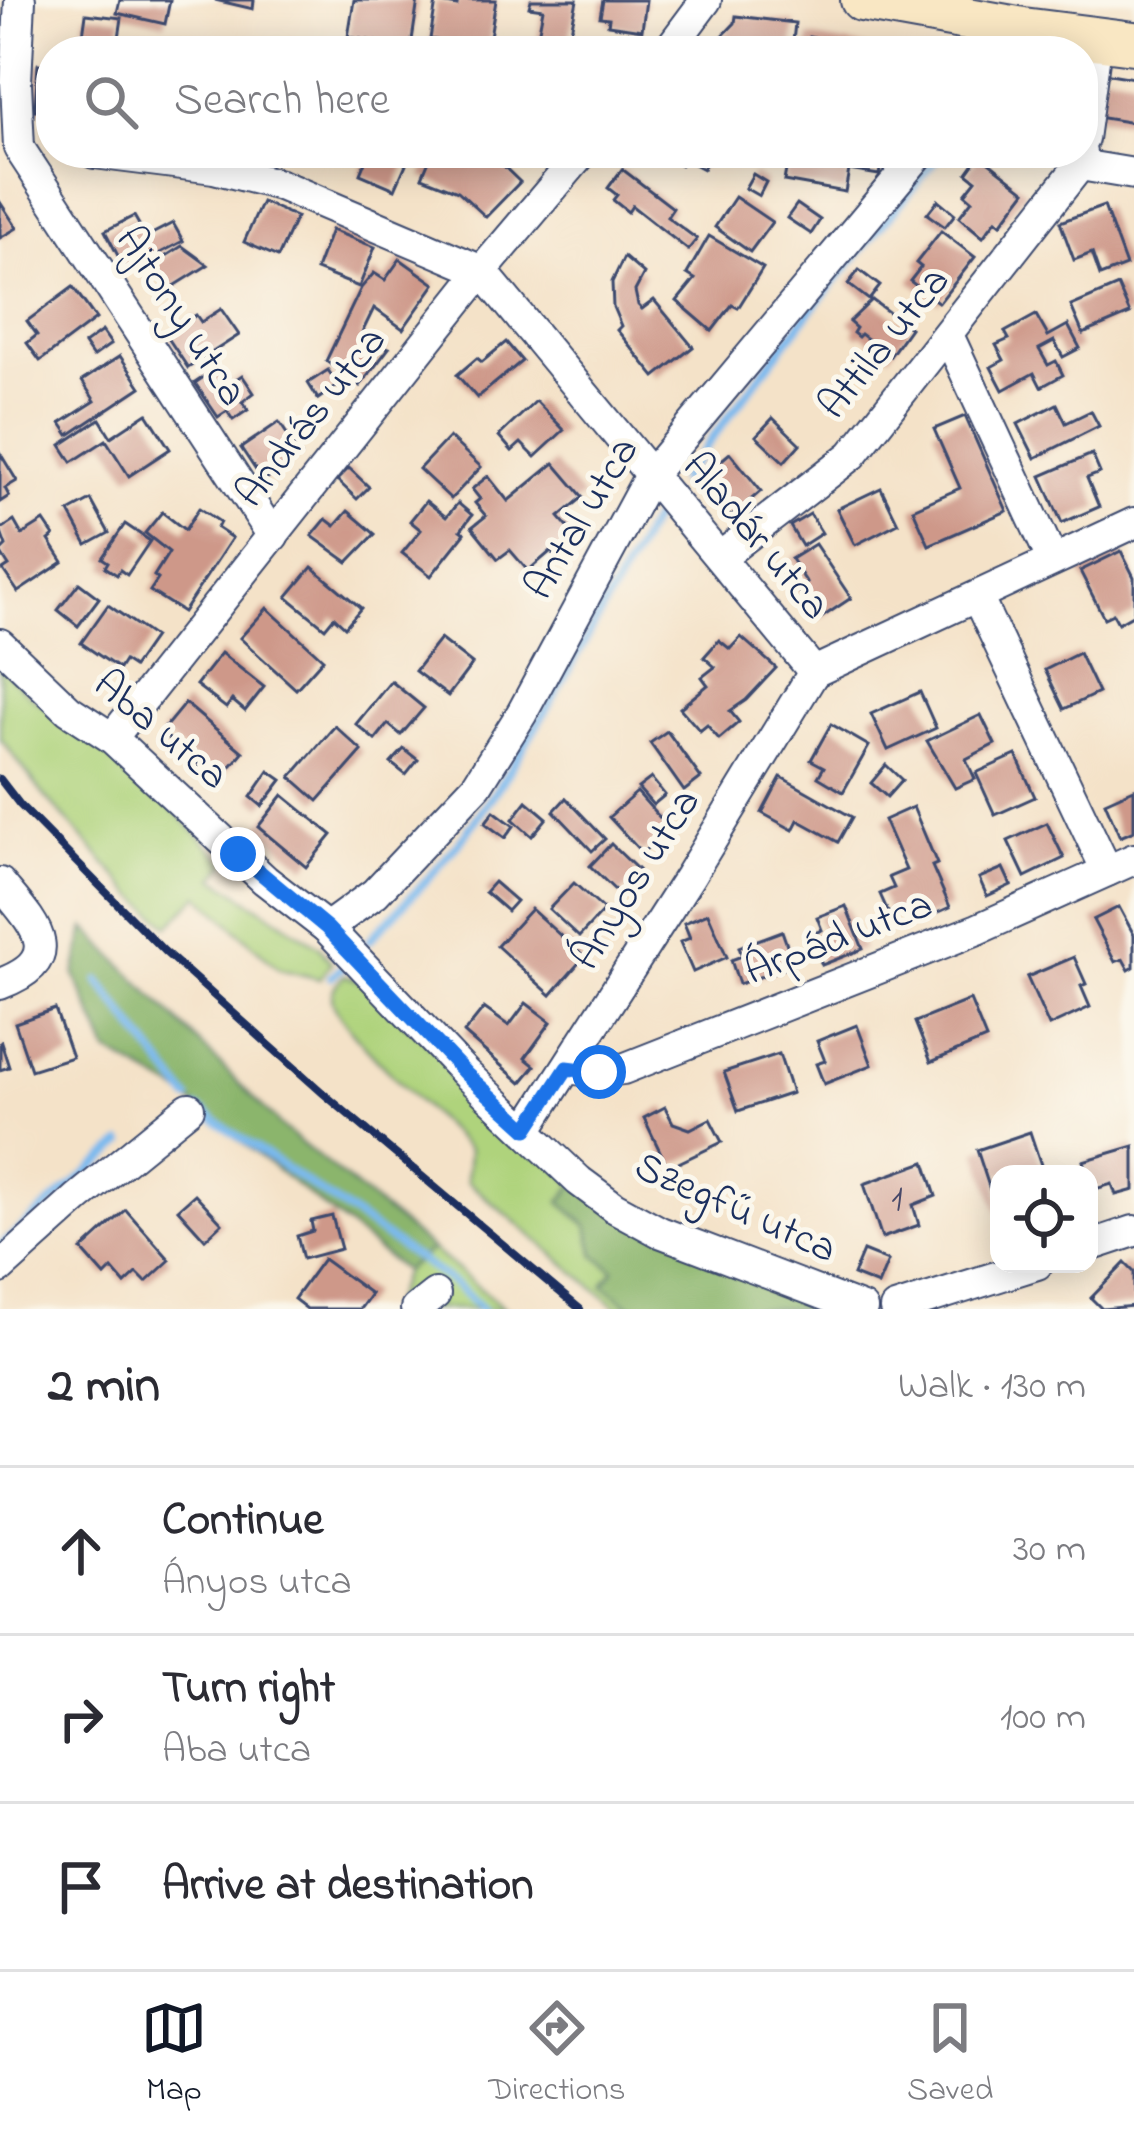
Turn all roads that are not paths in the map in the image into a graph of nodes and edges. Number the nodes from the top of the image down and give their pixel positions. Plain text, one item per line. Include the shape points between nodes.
1 (20, 0) edge
2 (706, 0) edge
3 (862, 0) edge
4 (679, 36) edge
5 (999, 36) edge
6 (1116, 41) edge
7 (1098, 98) edge
8 (19, 148) junction
9 (36, 149) edge
10 (1098, 159) edge
11 (214, 168) edge
12 (569, 168) edge
13 (907, 168) edge
14 (1069, 168) edge
15 (1134, 175) edge
16 (482, 271) junction
17 (948, 335) junction
18 (649, 478) junction
19 (1134, 524) edge
20 (273, 536) junction
21 (720, 557) junction
22 (1052, 559) junction
23 (978, 599) junction
24 (0, 644) edge
25 (814, 672) junction
26 (112, 738) junction
27 (1120, 865) edge
28 (0, 883) edge
29 (327, 928) junction
30 (0, 984) edge
31 (567, 1068) junction
32 (189, 1108) dead end
33 (527, 1129) junction
34 (1134, 1231) edge
35 (1098, 1243) edge
36 (0, 1268) edge
37 (1018, 1273) edge
38 (967, 1297) edge
39 (862, 1309) edge
40 (895, 1309) edge

1 - 8 street
2 - 4 street
3 - 5 main road
6 - 7 street, Attila utca
8 - 9 street
8 - 20 street, Ajtony utca
10 - 15 street
11 - 16 street, Aladár utca via 280,185
12 - 16 street, András utca
13 - 18 street, Antal utca
14 - 17 street, Attila utca
16 - 18 street, Aladár utca
16 - 20 street, András utca
17 - 21 street, Attila utca via 852,454
17 - 22 street
18 - 21 street, Aladár utca
18 - 29 street, Antal utca via 477,785 375,893
19 - 22 street
20 - 26 street, András utca
21 - 25 street, Aladár utca
22 - 23 street
23 - 25 street
23 - 27 street
24 - 26 street, Aba utca via 68,710
25 - 31 street, Ányos utca
26 - 29 street, Aba utca
27 - 31 street, Árpád utca via 623,1069
28 - 30 street via 34,924 40,953 28,972
29 - 33 street, Aba utca
31 - 33 street, Ányos utca
32 - 36 street
33 - 39 street, Szegfű utca via 579,1181 660,1232
34 - 35 street
37 - 38 street
38 - 40 street

